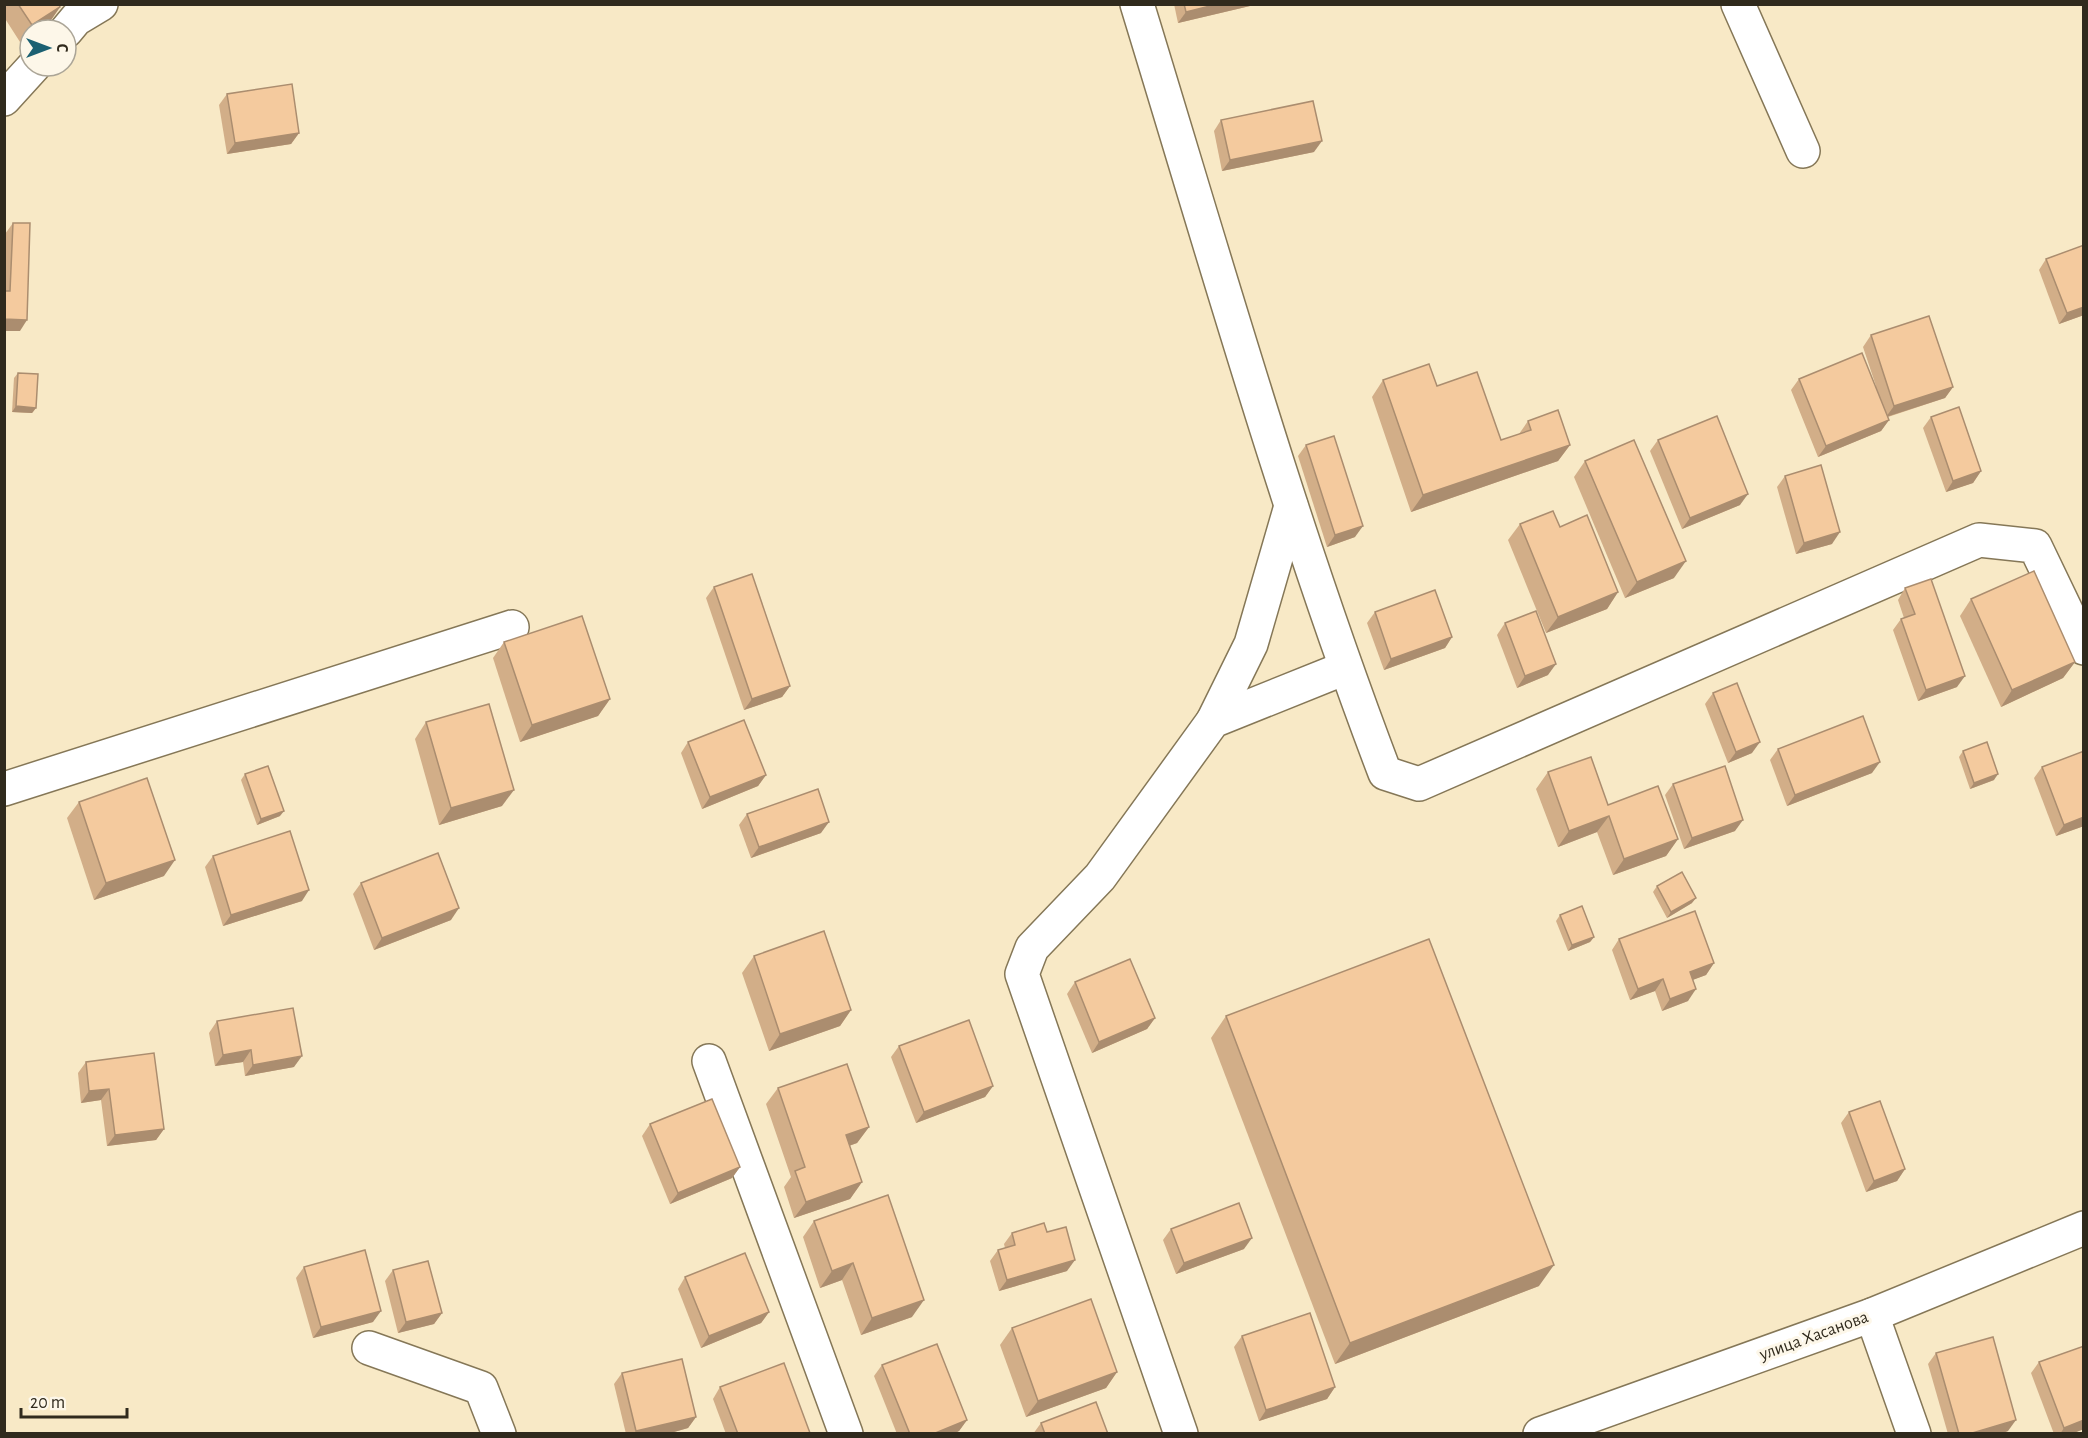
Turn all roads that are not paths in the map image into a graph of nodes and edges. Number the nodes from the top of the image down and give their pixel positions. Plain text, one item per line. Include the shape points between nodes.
1 (1137, 4) edge
2 (1738, 4) edge
3 (23, 78) edge
4 (4, 99) edge
5 (1803, 151) dead end
6 (1291, 506) junction
7 (512, 627) dead end
8 (2084, 648) edge
9 (1345, 668) junction
10 (1213, 721) junction
11 (4, 789) edge
12 (709, 1061) dead end
13 (2084, 1228) edge
14 (1872, 1316) junction
15 (369, 1347) dead end
16 (499, 1434) edge
17 (846, 1434) edge
18 (1181, 1434) edge
19 (1540, 1434) edge
20 (1914, 1434) edge

1 - 6 street
2 - 5 street
3 - 4 street
6 - 9 street
6 - 10 street via 1251,644
7 - 11 street
8 - 9 street via 2035,546 1979,540 1419,784 1385,773
9 - 10 street
10 - 18 street via 1100,877 1032,948 1022,974
12 - 17 street
13 - 14 street, улица Хасанова
14 - 19 street, улица Хасанова
14 - 20 street
15 - 16 street via 481,1388

